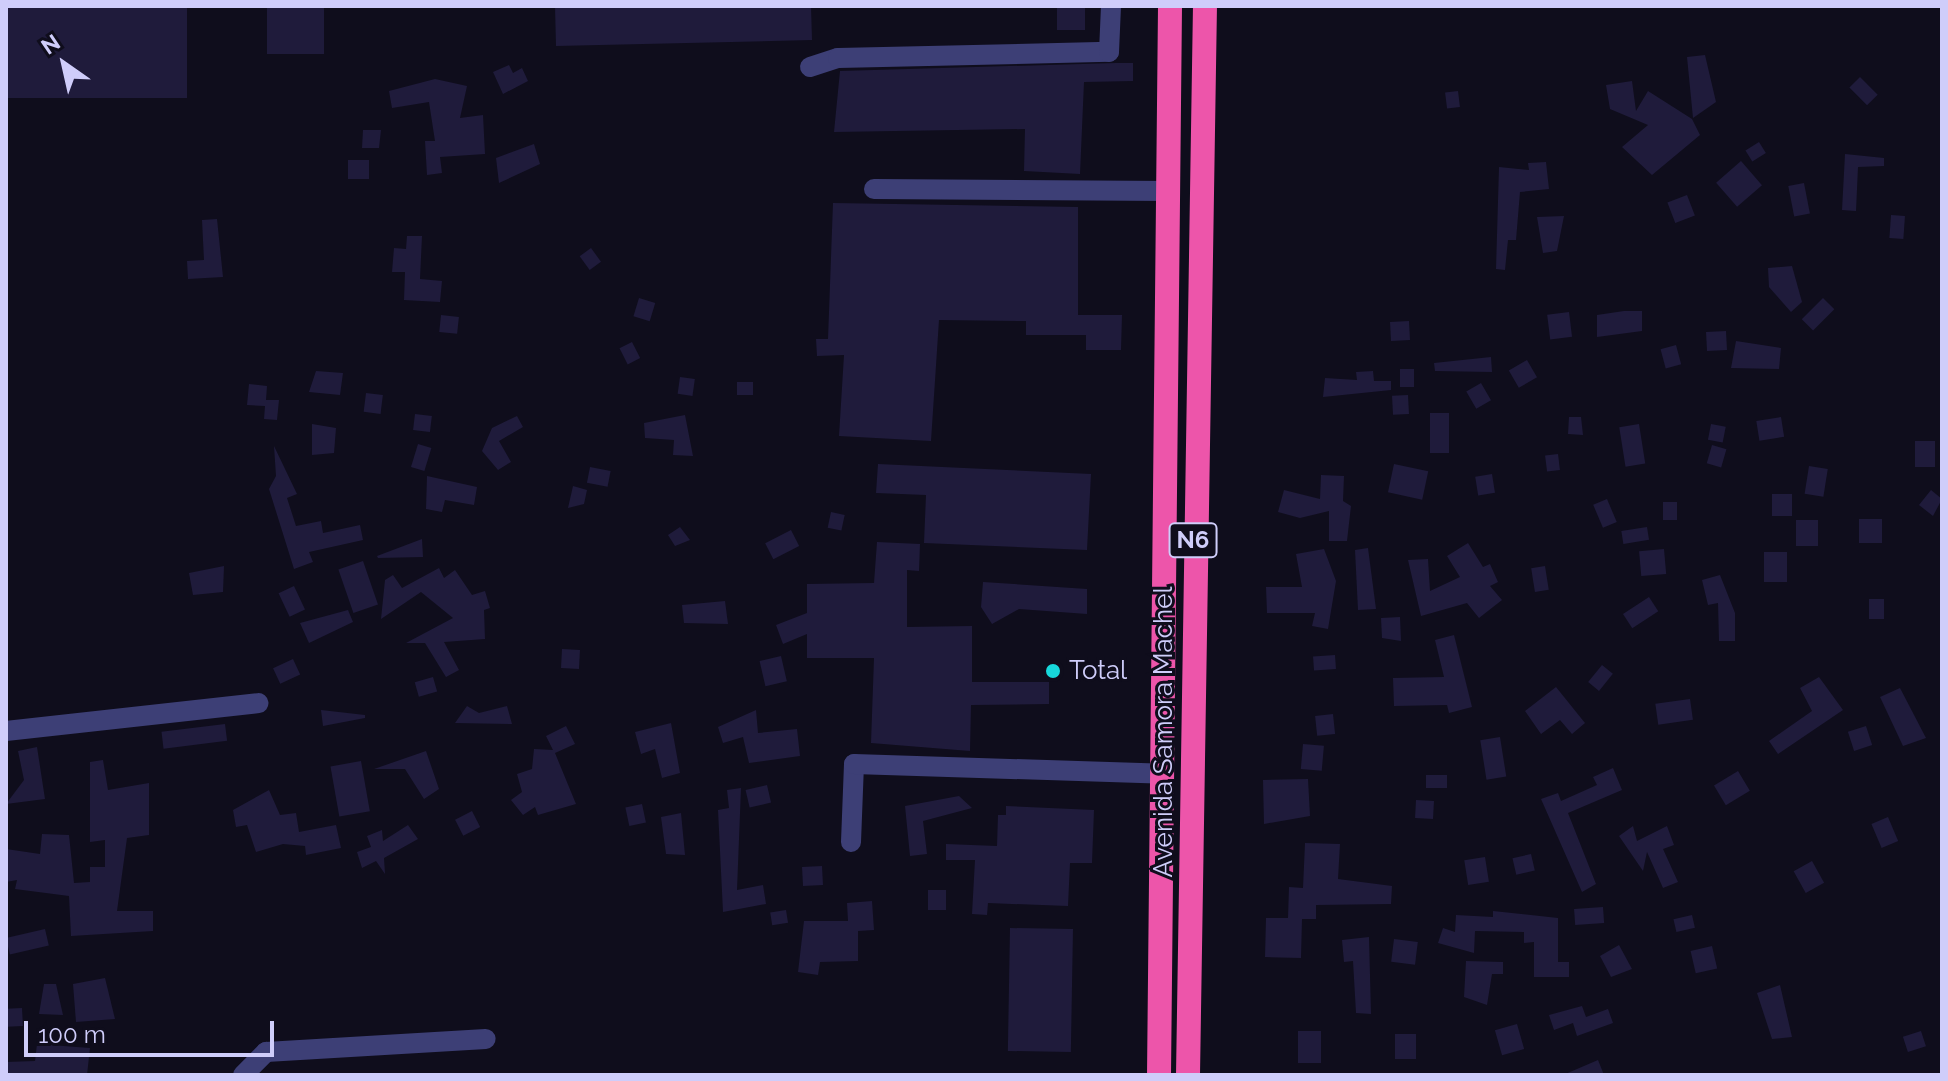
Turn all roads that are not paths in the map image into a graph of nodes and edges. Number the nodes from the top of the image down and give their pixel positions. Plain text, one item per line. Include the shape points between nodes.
1 (1111, 6) edge
2 (1170, 6) edge
3 (1205, 6) edge
4 (810, 67) dead end
5 (874, 189) dead end
6 (1169, 191) junction
7 (258, 703) dead end
8 (6, 731) edge
9 (1164, 774) junction
10 (851, 842) dead end
11 (486, 1039) dead end
12 (243, 1075) edge
13 (1159, 1075) edge
14 (1188, 1075) edge

1 - 4 street via 1109,52 838,58
2 - 6 highway, Avenida Samora Machel / N6
3 - 14 highway, Avenida Samora Machel / N6
5 - 6 street
6 - 9 highway, Avenida Samora Machel / N6
7 - 8 street
9 - 10 street via 854,764
9 - 13 highway, Avenida Samora Machel / N6
11 - 12 street via 266,1052

